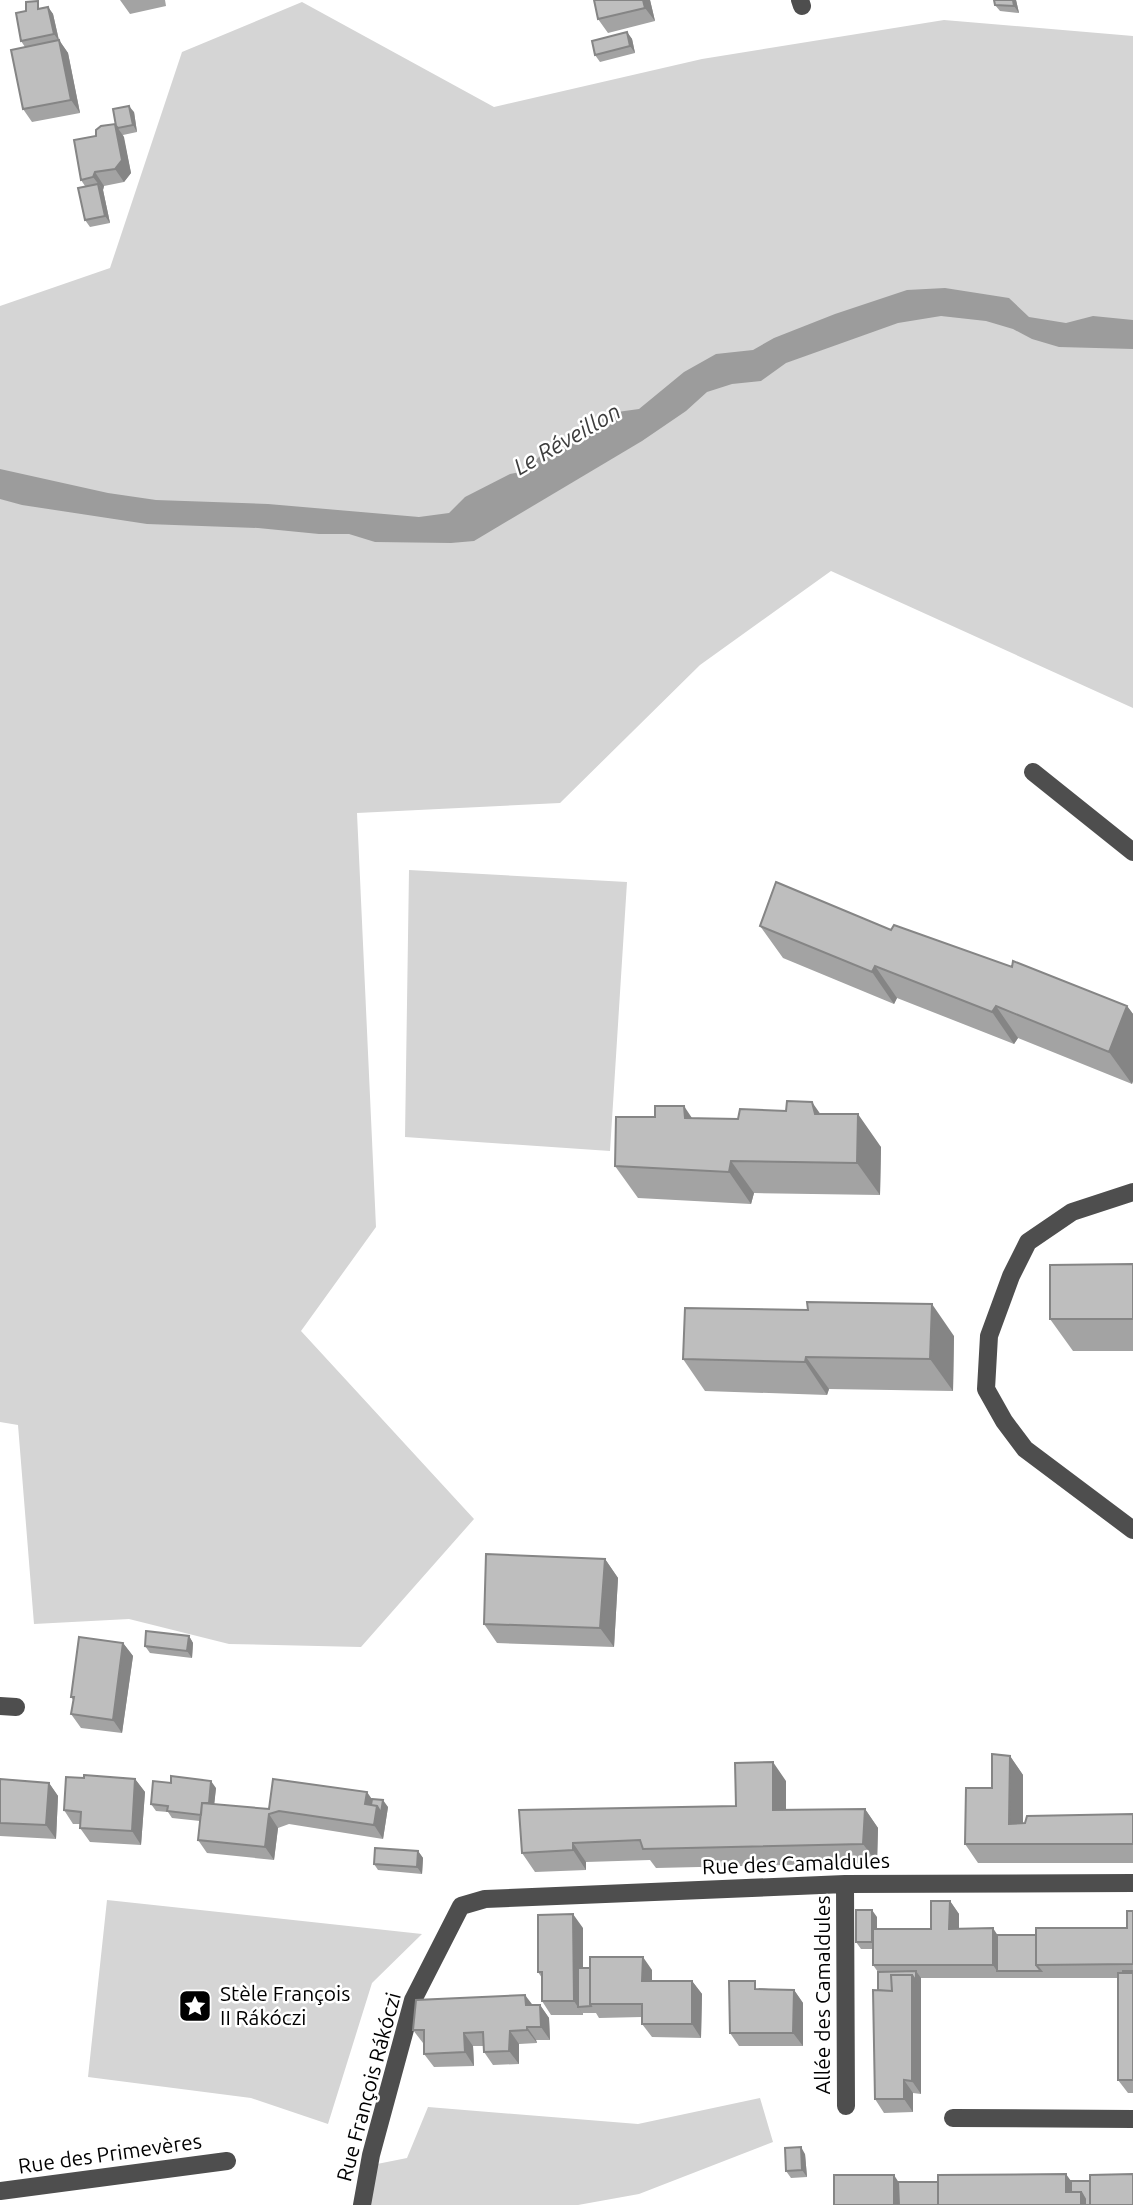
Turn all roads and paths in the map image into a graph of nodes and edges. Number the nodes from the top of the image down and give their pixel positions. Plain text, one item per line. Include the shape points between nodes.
1 (1033, 772) dead end
2 (1133, 852) edge
3 (1133, 1192) edge
4 (1133, 1530) edge
5 (1133, 1883) edge
6 (845, 1884) junction
7 (461, 1906) joint
8 (846, 2106) dead end
9 (953, 2118) dead end
10 (1133, 2119) edge
11 (227, 2161) dead end
12 (0, 2191) edge
13 (362, 2205) edge

1 - 2 street
3 - 4 street via 1072,1212 1028,1242 989,1336 986,1389 1025,1449
5 - 6 street, Rue des Camaldules
6 - 7 street, Rue des Camaldules via 485,1899
6 - 8 street, Allée des Camaldules
7 - 13 street, Rue François Rákóczi via 412,2000
9 - 10 street
11 - 12 street, Rue des Primevères

